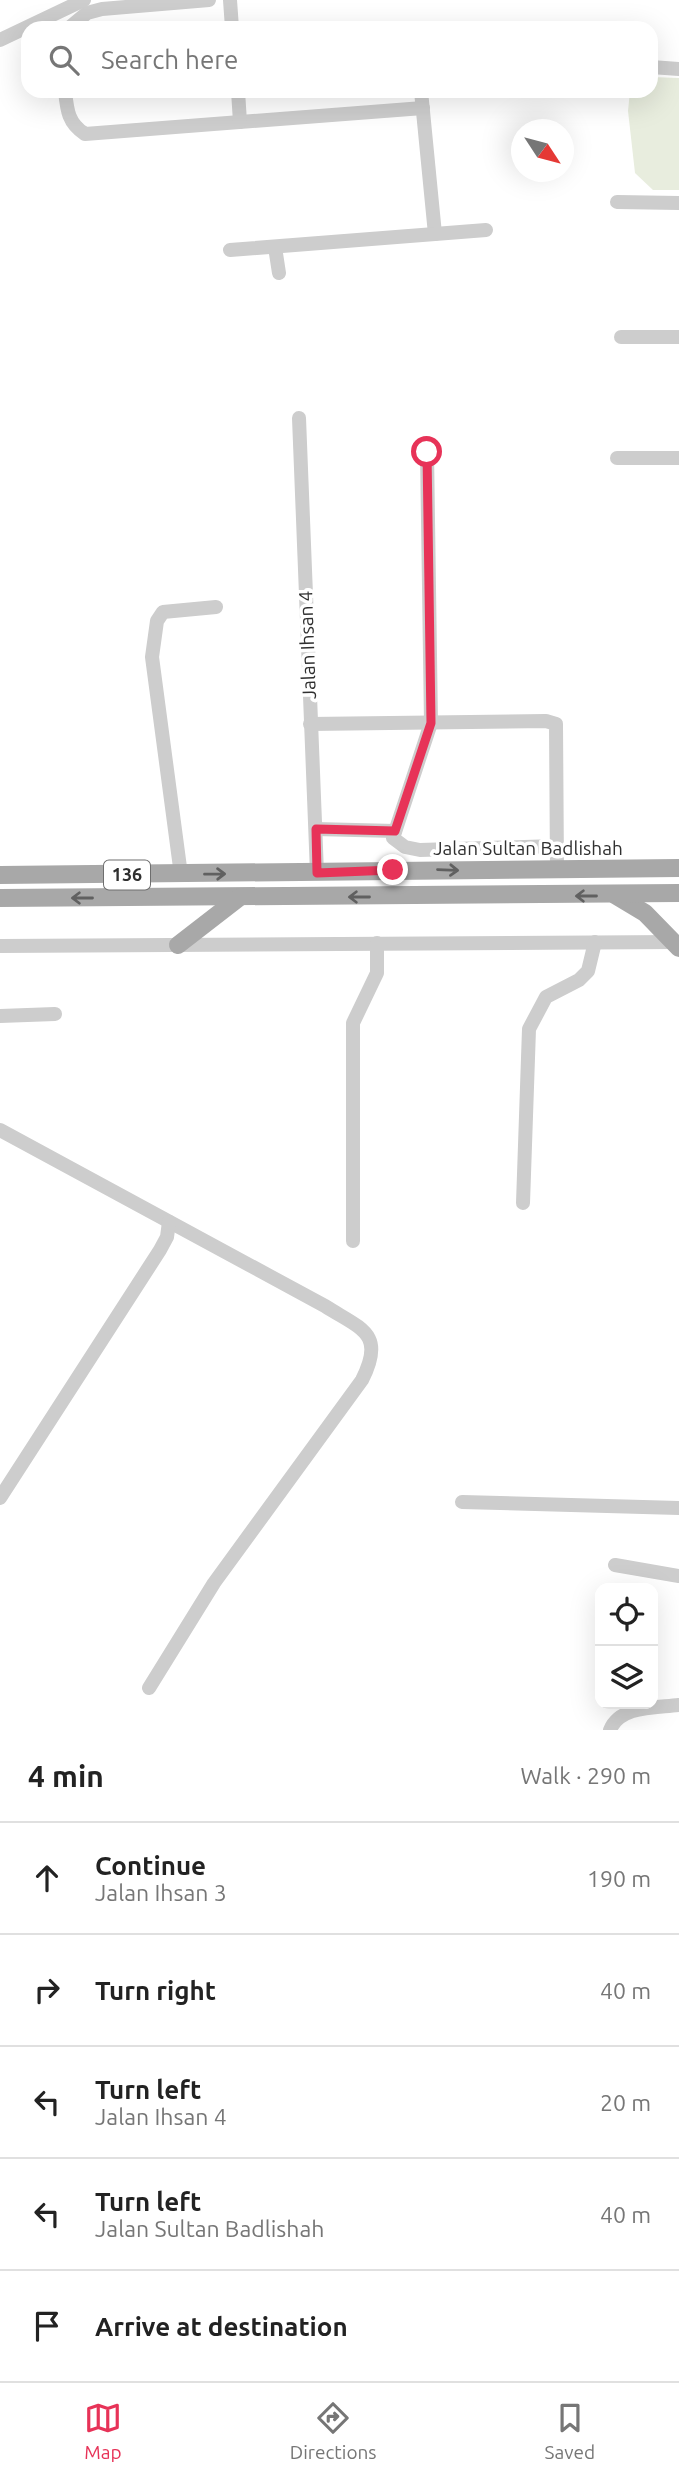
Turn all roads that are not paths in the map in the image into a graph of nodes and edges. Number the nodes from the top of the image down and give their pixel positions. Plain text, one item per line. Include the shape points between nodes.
1 (84, 0) edge
2 (209, 0) edge
3 (230, 0) edge
4 (190, 1) edge
5 (56, 21) edge
6 (77, 21) edge
7 (232, 21) edge
8 (21, 33) edge
9 (0, 40) edge
10 (658, 68) edge
11 (679, 69) edge
12 (66, 98) edge
13 (238, 98) edge
14 (422, 98) edge
15 (423, 108) junction
16 (240, 122) junction
17 (617, 202) dead end
18 (679, 203) edge
19 (486, 230) dead end
20 (435, 234) junction
21 (275, 247) junction
22 (230, 250) dead end
23 (279, 272) dead end
24 (621, 337) dead end
25 (679, 337) edge
26 (299, 418) dead end
27 (427, 452) dead end
28 (617, 458) dead end
29 (679, 458) edge
30 (216, 607) dead end
31 (431, 723) junction
32 (310, 724) junction
33 (316, 829) junction
34 (395, 837) junction
35 (556, 846) junction
36 (679, 868) edge
37 (557, 871) junction
38 (317, 873) junction
39 (181, 874) junction
40 (0, 875) edge
41 (679, 893) edge
42 (615, 895) junction
43 (240, 897) junction
44 (0, 898) edge
45 (595, 942) junction
46 (377, 943) junction
47 (178, 945) junction
48 (677, 945) edge
49 (0, 946) edge
50 (55, 1014) dead end
51 (0, 1016) edge
52 (0, 1130) edge
53 (523, 1203) dead end
54 (169, 1222) junction
55 (353, 1241) dead end
56 (0, 1499) edge
57 (462, 1502) dead end
58 (679, 1508) edge
59 (615, 1564) dead end
60 (679, 1576) edge
61 (149, 1688) dead end
62 (679, 1705) edge
63 (610, 1730) edge

1 - 5 street
2 - 4 street
3 - 7 street
4 - 6 street via 102,9
8 - 9 street
10 - 11 street
12 - 16 street via 67,114 85,134
13 - 16 street
14 - 15 street
15 - 16 street
15 - 20 street
17 - 18 street
19 - 20 street
20 - 21 street
21 - 22 street
21 - 23 street
24 - 25 street
26 - 32 street, Jalan Ihsan 4
27 - 31 street
28 - 29 street
30 - 39 street via 163,612 155,633 152,657
31 - 32 street
31 - 34 street
31 - 35 street via 556,724
32 - 33 street, Jalan Ihsan 4
33 - 34 street
33 - 38 street, Jalan Ihsan 4
34 - 35 street via 420,850
35 - 37 street
36 - 37 main road, Jalan Sultan Badlishah / 136
38 -> 37 main road, Jalan Sultan Badlishah / 136
39 -> 38 main road, Jalan Sultan Badlishah / 136
39 - 40 main road, Jalan Sultan Badlishah / 136
41 - 42 main road, 136
42 -> 43 main road, 136
42 - 48 main road via 645,913
43 -> 44 main road, 136
43 - 47 main road
45 - 46 street
45 - 48 street
45 - 53 street via 588,971 546,997 529,1029
46 - 47 street
46 - 55 street via 377,973 353,1023
47 - 49 street
50 - 51 street
52 - 54 street
54 - 56 street via 160,1250
54 - 61 street via 366,1332 374,1357 215,1583
57 - 58 street
59 - 60 street
62 - 63 street via 628,1712 619,1716

